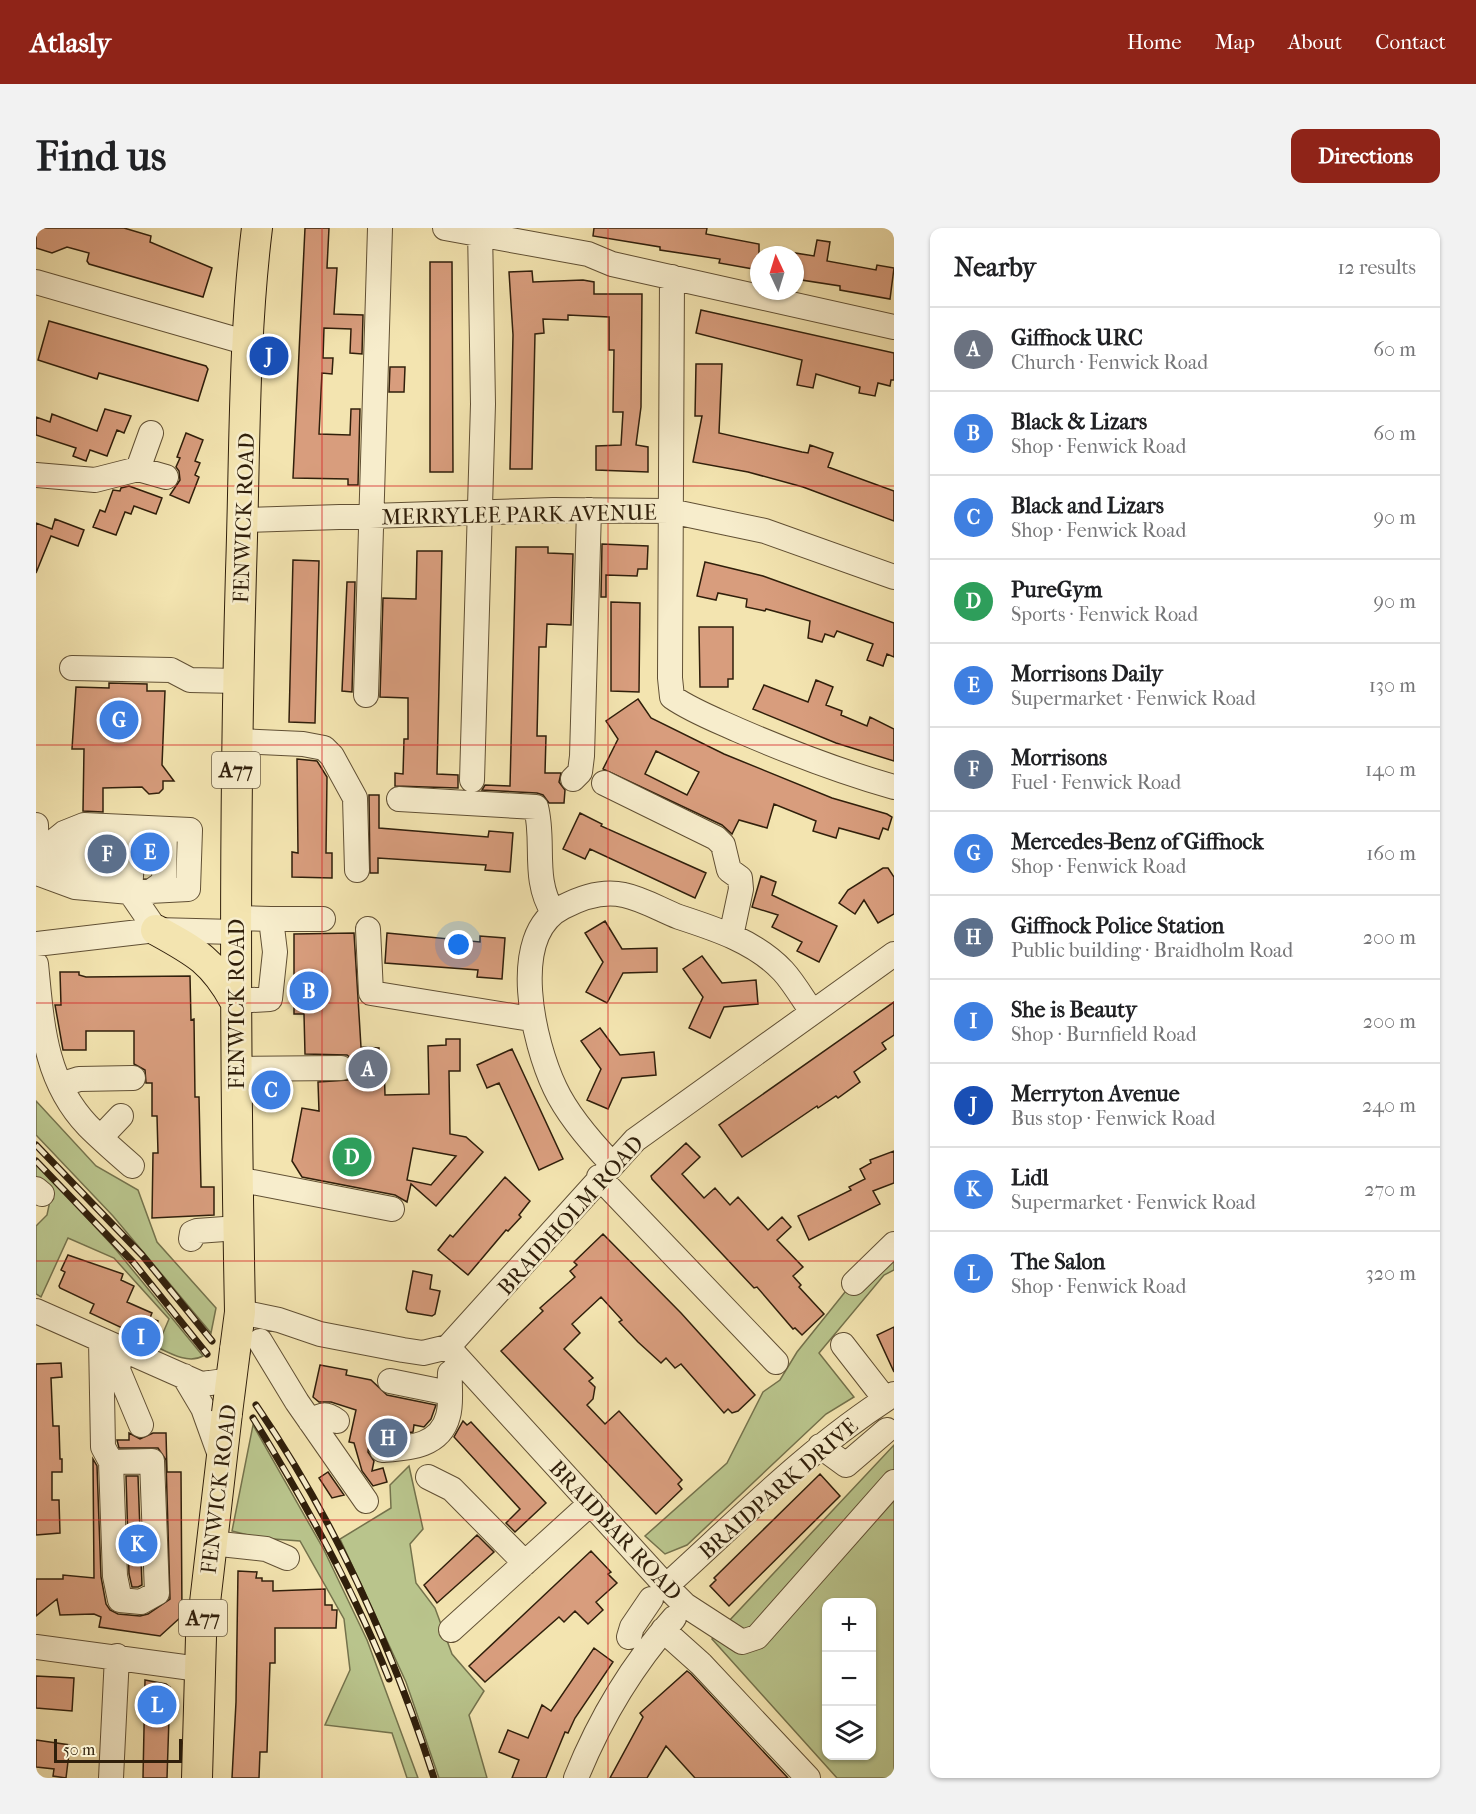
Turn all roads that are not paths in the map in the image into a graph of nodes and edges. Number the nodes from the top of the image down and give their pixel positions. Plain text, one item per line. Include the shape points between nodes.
1 (257, 228) edge
2 (380, 228) edge
3 (445, 228) edge
4 (479, 231) edge
5 (672, 277) junction
6 (36, 282) edge
7 (894, 327) edge
8 (248, 344) junction
9 (151, 433) dead end
10 (138, 469) junction
11 (36, 475) edge
12 (166, 477) dead end
13 (589, 510) junction
14 (670, 511) junction
15 (478, 512) junction
16 (370, 516) junction
17 (243, 520) junction
18 (894, 577) edge
19 (72, 668) dead end
20 (238, 681) junction
21 (366, 695) dead end
22 (237, 741) junction
23 (573, 779) dead end
24 (472, 780) dead end
25 (604, 783) dead end
26 (894, 787) edge
27 (399, 800) dead end
28 (36, 825) edge
29 (135, 860) junction
30 (37, 864) edge
31 (357, 870) dead end
32 (36, 889) edge
33 (553, 912) junction
34 (271, 919) junction
35 (323, 919) dead end
36 (235, 925) junction
37 (368, 929) dead end
38 (156, 930) junction
39 (731, 936) junction
40 (36, 944) edge
41 (894, 954) edge
42 (36, 964) edge
43 (235, 1001) junction
44 (813, 1012) junction
45 (531, 1019) junction
46 (341, 1068) dead end
47 (236, 1069) junction
48 (133, 1078) dead end
49 (60, 1086) junction
50 (121, 1116) dead end
51 (101, 1137) junction
52 (132, 1166) dead end
53 (605, 1171) junction
54 (237, 1179) junction
55 (392, 1209) dead end
56 (238, 1228) junction
57 (190, 1239) dead end
58 (894, 1244) edge
59 (854, 1283) dead end
60 (36, 1311) edge
61 (240, 1312) junction
62 (320, 1334) junction
63 (111, 1344) junction
64 (248, 1345) junction
65 (843, 1345) dead end
66 (455, 1356) junction
67 (776, 1362) dead end
68 (184, 1376) junction
69 (390, 1381) dead end
70 (220, 1382) junction
71 (449, 1393) junction
72 (890, 1397) edge
73 (310, 1421) junction
74 (336, 1421) dead end
75 (141, 1425) dead end
76 (887, 1430) dead end
77 (820, 1446) junction
78 (382, 1450) dead end
79 (107, 1451) junction
80 (221, 1459) junction
81 (428, 1477) dead end
82 (890, 1496) edge
83 (366, 1502) dead end
84 (591, 1503) junction
85 (211, 1543) junction
86 (287, 1558) dead end
87 (525, 1563) junction
88 (658, 1593) junction
89 (686, 1605) junction
90 (452, 1630) dead end
91 (663, 1630) junction
92 (630, 1640) junction
93 (36, 1647) edge
94 (117, 1656) junction
95 (199, 1669) junction
96 (111, 1778) edge
97 (196, 1778) edge
98 (576, 1778) edge
99 (808, 1778) edge

1 - 8 main road, FENWICK ROAD / A77
2 - 16 street
3 - 4 street
4 - 5 street
4 - 15 street via 483,404
5 - 7 street
5 - 14 street
6 - 8 street
8 - 17 main road, FENWICK ROAD / A77
9 - 10 street
10 - 11 street via 95,480
10 - 12 street
13 - 14 street, MERRYLEE PARK AVENUE
13 - 15 street, MERRYLEE PARK AVENUE
13 - 23 street via 582,756 580,772
14 - 18 street, MERRYLEE PARK AVENUE via 765,531
14 - 26 street via 672,697 769,743
15 - 16 street, MERRYLEE PARK AVENUE
15 - 24 street
16 - 17 street, MERRYLEE PARK AVENUE
16 - 21 street
17 - 20 main road, FENWICK ROAD / A77
19 - 20 street via 171,670 190,680
20 - 22 main road, FENWICK ROAD / A77
22 - 31 street via 303,744 324,748 332,756 355,798
22 - 36 main road, FENWICK ROAD / A77
25 - 39 street via 723,845 729,870 740,878 741,889
27 - 33 street via 536,807 542,888
28 - 30 street
29 - 29 street via 175,882 176,848 165,828
29 - 30 street
29 - 30 street via 75,887
29 - 30 street via 84,825 64,833
29 - 38 street
30 - 32 street
33 - 39 street via 599,893 624,895
33 - 45 street via 539,933 533,954 529,978
34 - 35 street
34 - 36 street
34 - 43 street via 275,952 270,999
36 - 38 street
36 - 43 main road, FENWICK ROAD / A77
37 - 45 street via 371,993
38 - 40 street
38 - 43 main road via 206,959
39 - 44 street via 759,951 783,971
41 - 44 street, BRAIDHOLM ROAD
42 - 49 street via 45,1047
43 - 47 main road, FENWICK ROAD / A77
44 - 53 street, BRAIDHOLM ROAD via 653,1125
45 - 53 street via 555,1088
46 - 47 street
47 - 54 main road, FENWICK ROAD / A77
48 - 49 street via 79,1079
49 - 51 street via 87,1125
50 - 51 street
51 - 52 street
53 - 66 street, BRAIDHOLM ROAD
53 - 67 street
54 - 55 street
54 - 56 main road, FENWICK ROAD / A77
56 - 57 street via 197,1231
56 - 61 main road, FENWICK ROAD / A77
58 - 59 street
60 - 63 street
61 - 62 street
61 - 64 main road, FENWICK ROAD / A77
62 - 64 street via 277,1336
62 - 66 street
63 - 68 street
63 - 75 street
63 - 79 street via 102,1369
64 - 70 main road, FENWICK ROAD / A77, bridge
64 - 73 street
65 - 72 street
66 - 71 street, BRAIDHOLM ROAD
66 - 84 street, BRAIDBAR ROAD
68 - 70 street via 201,1384
68 - 80 street via 202,1408
69 - 71 street
70 - 80 main road, FENWICK ROAD / A77, bridge via 227,1413
71 - 78 street via 448,1416 427,1443
72 - 77 street, BRAIDPARK DRIVE
73 - 74 street via 322,1414
73 - 83 street
76 - 77 street via 846,1465
77 - 88 street, BRAIDPARK DRIVE
79 - 79 street via 152,1461 157,1593 141,1602 120,1600
80 - 85 main road, FENWICK ROAD / A77
81 - 87 street via 452,1489
82 - 89 street, BRAIDBAR ROAD via 758,1637 742,1642
84 - 87 street
84 - 88 street, BRAIDBAR ROAD
85 - 86 street via 266,1549
85 - 95 main road, FENWICK ROAD / A77
87 - 90 street
88 - 89 street, BRAIDBAR ROAD
88 - 92 street, BRAIDPARK DRIVE via 632,1627
89 - 91 street
91 - 92 street
91 - 99 street via 701,1664
92 - 98 street via 627,1680
93 - 94 street
94 - 95 street
94 - 96 street
95 - 97 main road, FENWICK ROAD / A77

